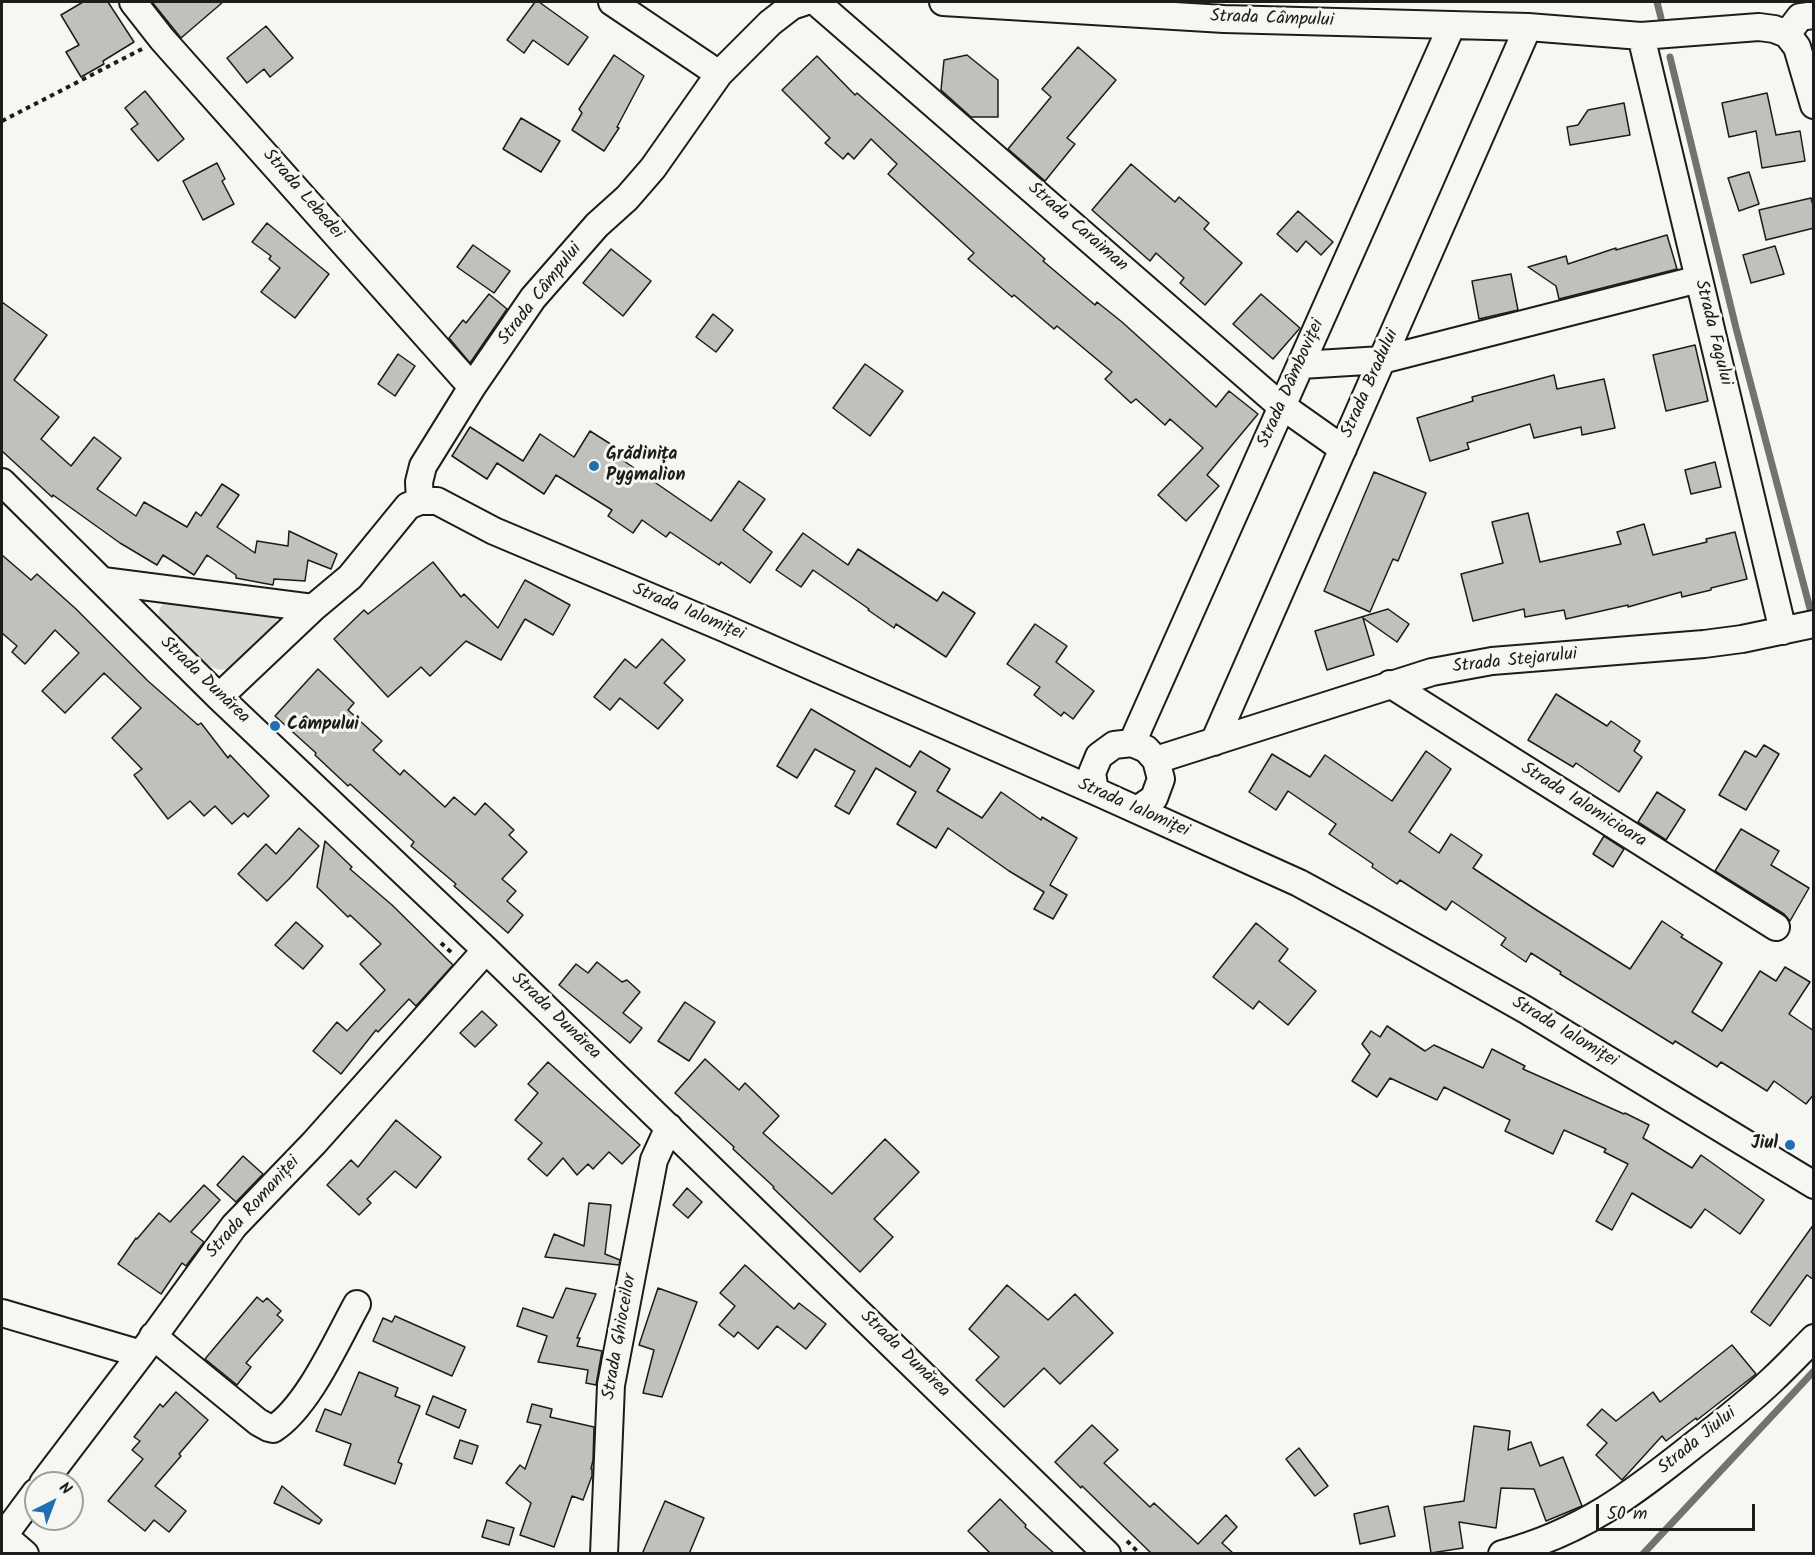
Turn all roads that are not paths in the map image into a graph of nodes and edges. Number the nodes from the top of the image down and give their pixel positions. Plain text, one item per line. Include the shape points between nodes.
1 (133, 2) edge
2 (612, 2) edge
3 (804, 2) edge
4 (816, 2) edge
5 (944, 2) edge
6 (1000, 3) edge
7 (1801, 17) edge
8 (1452, 25) junction
9 (1528, 27) junction
10 (1641, 36) junction
11 (719, 74) junction
12 (1814, 105) edge
13 (1699, 279) junction
14 (1382, 360) junction
15 (1301, 365) junction
16 (472, 387) junction
17 (1282, 407) junction
18 (1342, 449) junction
19 (2, 482) edge
20 (420, 501) junction
21 (103, 581) junction
22 (313, 608) junction
23 (1798, 628) edge
24 (1390, 684) junction
25 (219, 697) junction
26 (1214, 742) junction
27 (1132, 743) junction
28 (1156, 759) junction
29 (1095, 791) junction
30 (1137, 810) junction
31 (1776, 927) dead end
32 (486, 950) junction
33 (669, 1127) junction
34 (1814, 1185) edge
35 (357, 1304) dead end
36 (2, 1313) edge
37 (1814, 1338) edge
38 (147, 1345) junction
39 (52, 1471) edge
40 (24, 1508) edge
41 (2, 1536) edge
42 (25, 1554) edge
43 (604, 1554) edge
44 (1107, 1554) edge
45 (1502, 1554) edge

1 - 16 street, Strada Lebedei
2 - 11 street
3 - 11 street, Strada Câmpului via 770,22
4 - 17 street, Strada Caraiman
5 - 6 street, Strada Câmpului
6 - 8 street, Strada Câmpului via 1224,19
7 - 10 street, Strada Câmpului via 1774,29
7 - 12 street via 1797,46
8 - 9 street, Strada Câmpului
8 - 15 street, Strada Dâmboviței
9 - 10 street, Strada Câmpului
9 - 14 street, Strada Bradului
10 - 13 street, Strada Fagului
11 - 16 street, Strada Câmpului via 653,168 533,298
13 - 14 street
13 - 23 street, Strada Fagului
14 - 15 street
14 - 18 street, Strada Bradului
15 - 17 street, Strada Dâmboviței
16 - 20 street, Strada Câmpului via 423,466
17 - 18 street, Strada Caraiman
17 - 27 street, Strada Dâmboviței
18 - 26 street, Strada Bradului
19 - 21 street, Strada Dunărea
20 - 22 street via 408,506 350,577
20 - 29 street, Strada Ialomiței via 437,501 494,531
21 - 22 street
21 - 25 street, Strada Dunărea
22 - 25 street
23 - 24 street, Strada Stejarului via 1704,644 1492,661
24 - 26 street, Strada Stejarului
24 - 31 street, Strada Ialomicioara
25 - 32 street, Strada Dunărea
26 - 28 street, Strada Stejarului
27 - 28 street
27 - 29 street via 1114,745 1099,756 1092,773
28 - 30 street via 1161,779 1154,798
29 - 30 street, Strada Ialomiței
30 - 34 street, Strada Ialomiței via 1299,883 1365,919 1526,1010
32 - 33 street, Strada Dunărea
32 - 38 street, Strada Romaniței via 314,1143 234,1226
33 - 43 street, Strada Ghioceilor via 654,1160 611,1385
33 - 44 street, Strada Dunărea
35 - 38 street via 312,1386 273,1429
36 - 38 street
37 - 45 street, Strada Jiului via 1772,1381 1627,1497 1563,1533
38 - 39 street, Strada Romaniței
40 - 41 street
41 - 42 street

